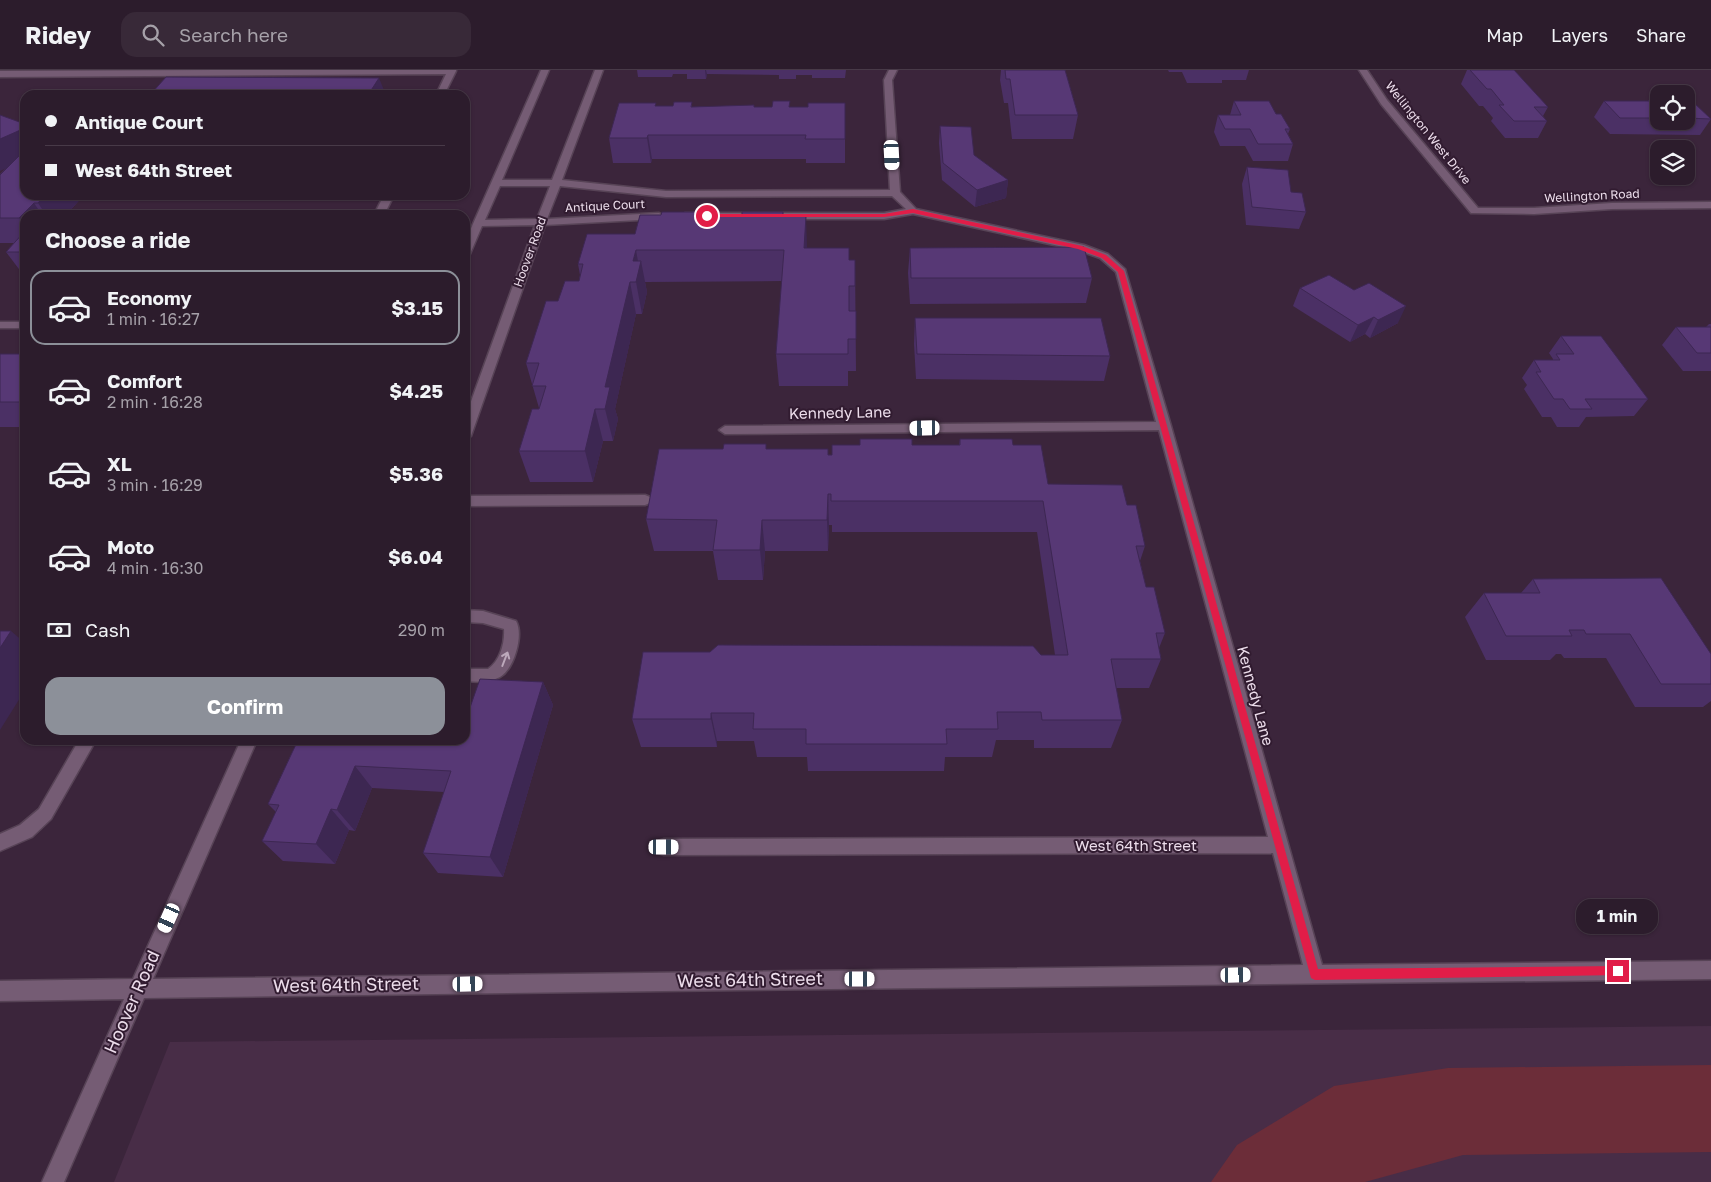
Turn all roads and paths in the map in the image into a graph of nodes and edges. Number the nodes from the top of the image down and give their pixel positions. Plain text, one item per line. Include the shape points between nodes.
1 (545, 70) edge
2 (599, 70) edge
3 (893, 70) edge
4 (1363, 70) edge
5 (452, 71) edge
6 (0, 74) edge
7 (442, 90) edge
8 (496, 183) junction
9 (557, 183) junction
10 (895, 193) junction
11 (1711, 205) edge
12 (913, 211) junction
13 (1475, 211) joint
14 (541, 222) junction
15 (478, 223) junction
16 (470, 242) edge
17 (0, 325) edge
18 (20, 325) edge
19 (470, 422) edge
20 (1164, 426) junction
21 (725, 430) dead end
22 (645, 500) dead end
23 (470, 501) edge
24 (470, 616) edge
25 (470, 675) edge
26 (85, 745) edge
27 (247, 745) edge
28 (0, 843) edge
29 (1278, 845) junction
30 (664, 847) dead end
31 (1711, 970) edge
32 (1315, 974) junction
33 (138, 988) junction
34 (0, 991) edge
35 (53, 1182) edge

1 - 8 street
2 - 9 street, Hoover Road
3 - 10 street via 888,80
4 - 13 street, Wellington West Drive via 1384,102
5 - 6 street
5 - 7 street
8 - 9 street, Antique Court
8 - 15 street
9 - 10 street, Antique Court via 666,194
9 - 14 street, Hoover Road
10 - 12 street
11 - 13 street, Wellington Road
12 - 14 street, Antique Court via 884,216 654,216
12 - 20 street, Kennedy Lane via 1104,256 1121,271
14 - 15 street, Antique Court
14 - 19 street, Hoover Road
15 - 16 street
17 - 18 street
20 - 21 street, Kennedy Lane
20 - 29 street, Kennedy Lane
22 - 23 street
25 -> 24 street via 493,674 501,669 514,637 511,625
26 - 28 street via 45,814 26,831
27 - 33 street, Hoover Road
29 - 30 street, West 64th Street
29 - 32 street, Kennedy Lane
31 - 32 street, West 64th Street
32 - 33 street, West 64th Street
33 - 34 street, West 64th Street
33 - 35 street, Hoover Road

